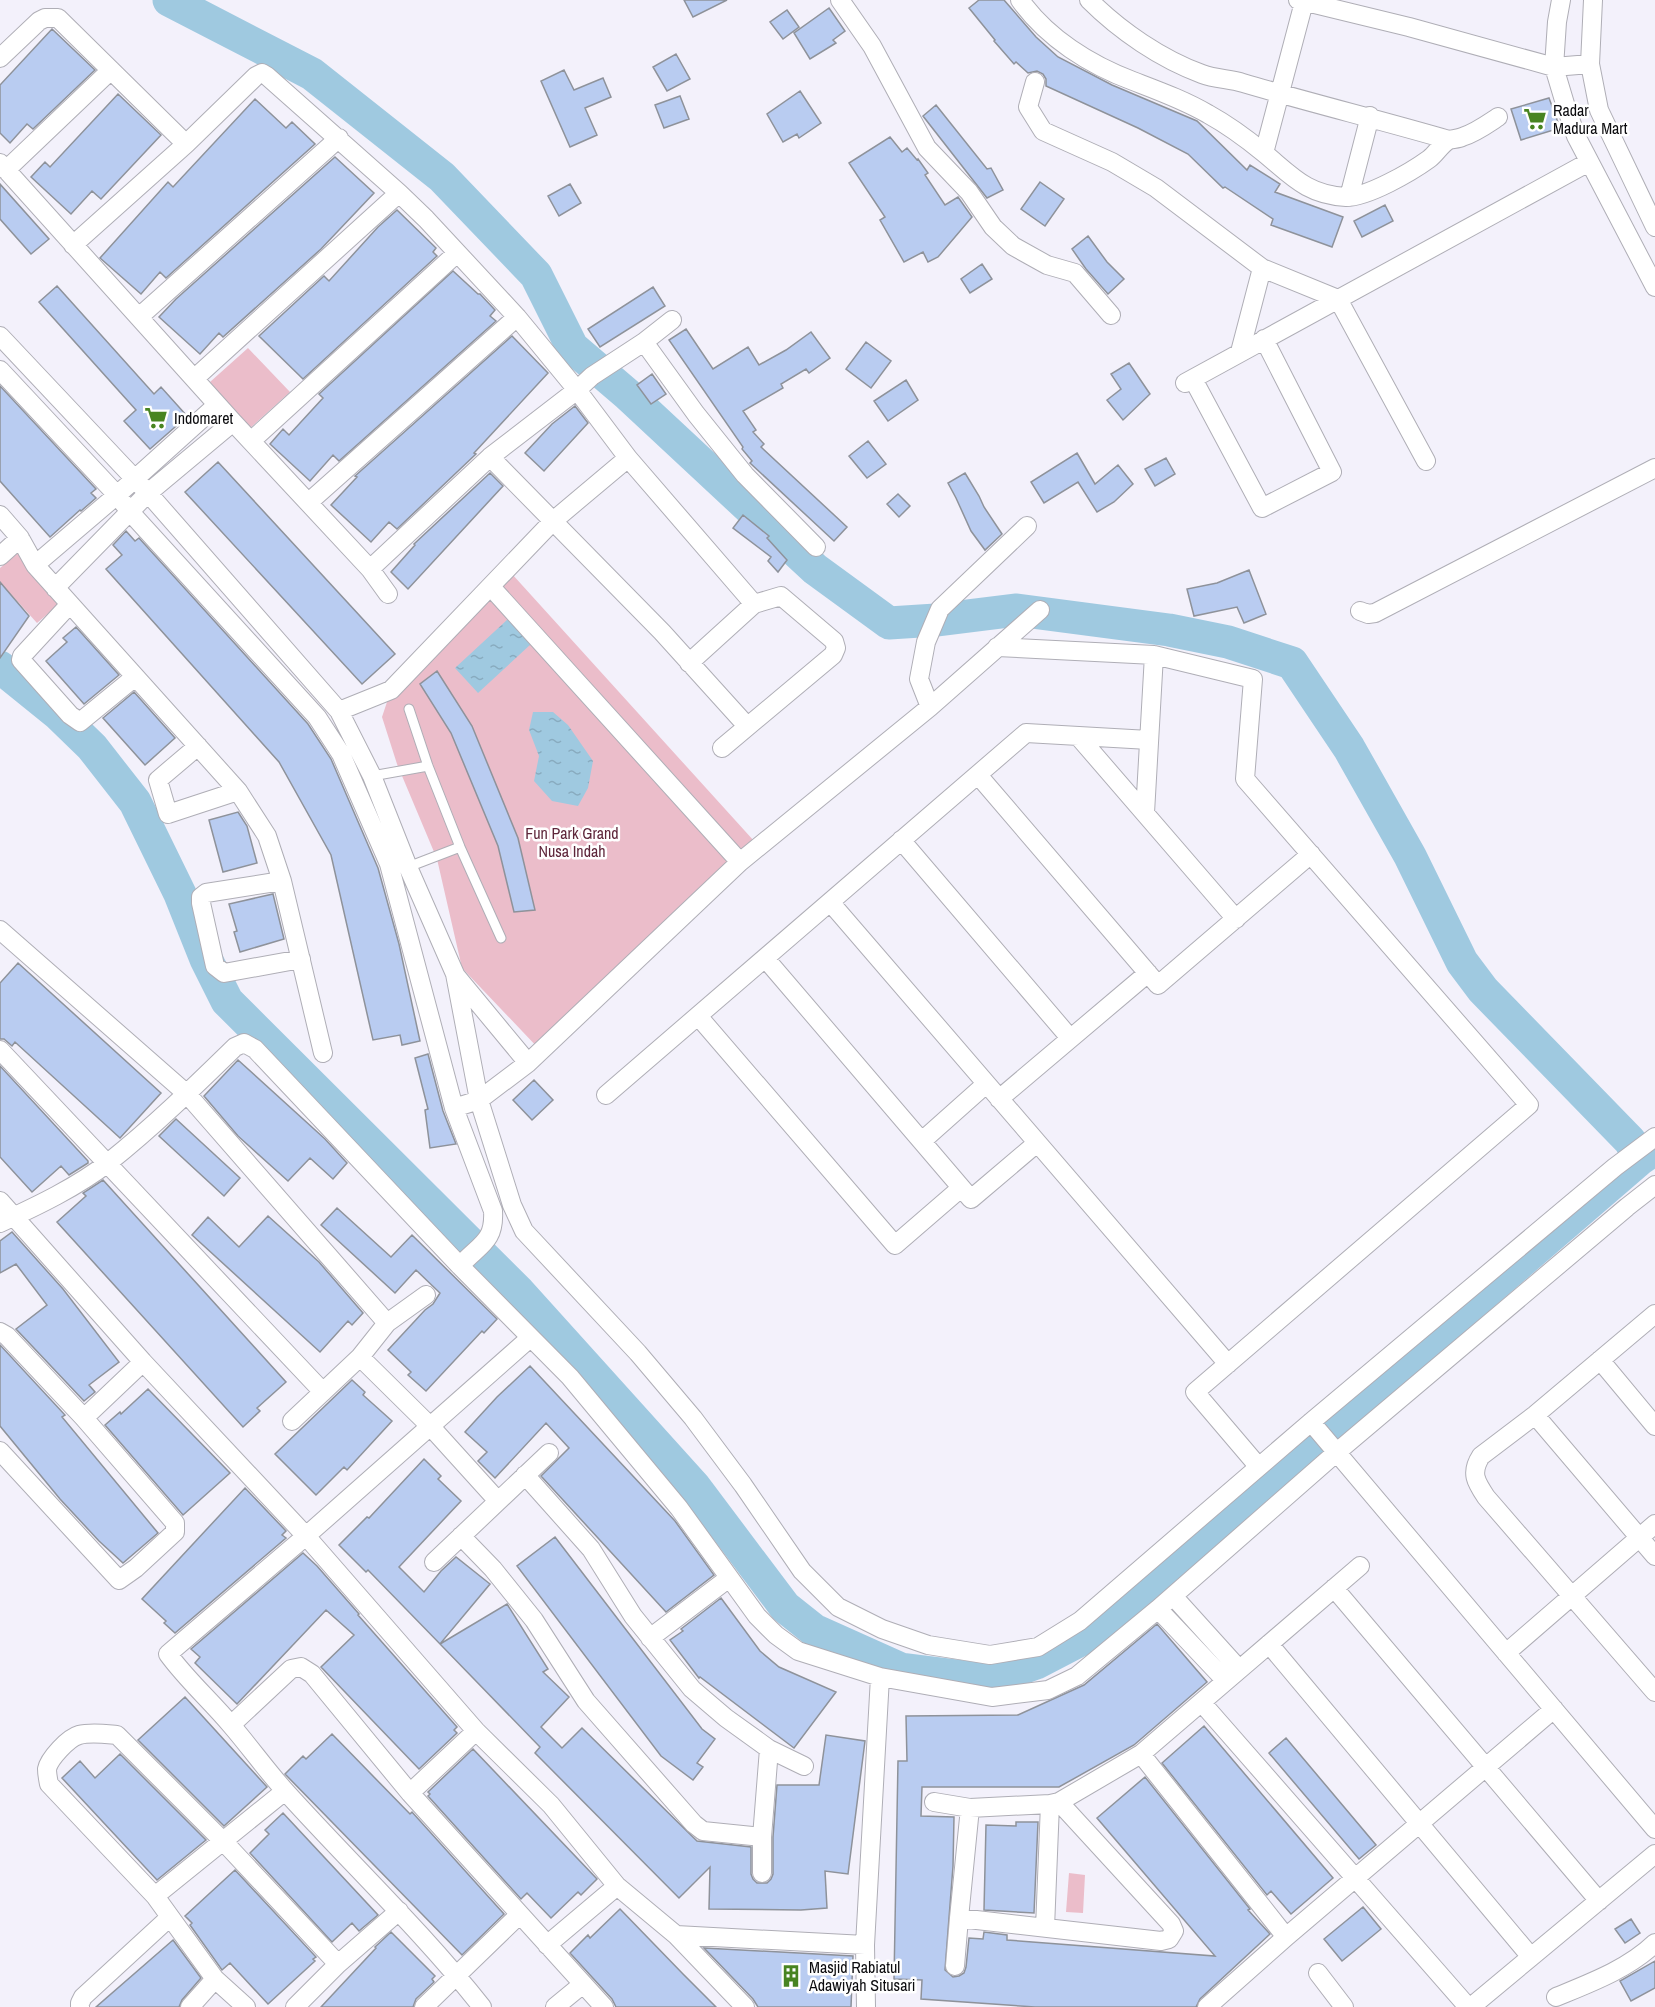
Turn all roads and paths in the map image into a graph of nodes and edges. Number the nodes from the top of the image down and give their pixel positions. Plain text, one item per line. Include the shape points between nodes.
1 (840, 0) edge
2 (1020, 0) edge
3 (1089, 0) edge
4 (1561, 0) edge
5 (1593, 0) edge
6 (1301, 1) edge
7 (0, 58) edge
8 (1590, 64) junction
9 (1554, 67) junction
10 (111, 70) junction
11 (1035, 82) dead end
12 (1280, 94) junction
13 (1370, 116) junction
14 (1498, 117) dead end
15 (339, 138) junction
16 (1449, 140) junction
17 (186, 144) junction
18 (1264, 153) junction
19 (1589, 162) junction
20 (3, 167) edge
21 (399, 193) junction
22 (1349, 197) junction
23 (1655, 227) edge
24 (73, 245) junction
25 (457, 253) junction
26 (1262, 268) junction
27 (1655, 287) edge
28 (1338, 299) junction
29 (1111, 315) dead end
30 (139, 317) junction
31 (517, 317) junction
32 (672, 320) dead end
33 (0, 336) edge
34 (1264, 339) junction
35 (644, 342) junction
36 (1240, 352) junction
37 (0, 370) edge
38 (195, 378) junction
39 (577, 390) junction
40 (217, 405) junction
41 (233, 422) junction
42 (251, 441) junction
43 (490, 457) junction
44 (628, 458) junction
45 (1426, 461) dead end
46 (1655, 468) edge
47 (134, 479) junction
48 (148, 493) junction
49 (117, 495) junction
50 (309, 502) junction
51 (131, 513) junction
52 (0, 515) edge
53 (554, 520) junction
54 (1027, 526) dead end
55 (20, 538) junction
56 (816, 547) dead end
57 (0, 556) edge
58 (35, 565) junction
59 (369, 569) junction
60 (491, 587) junction
61 (55, 588) junction
62 (388, 594) dead end
63 (70, 604) junction
64 (754, 604) junction
65 (1040, 610) dead end
66 (1360, 611) dead end
67 (997, 647) junction
68 (1154, 655) junction
69 (689, 663) junction
70 (135, 677) junction
71 (930, 707) junction
72 (409, 710) dead end
73 (339, 711) junction
74 (747, 726) junction
75 (1078, 736) junction
76 (1149, 740) junction
77 (198, 746) junction
78 (722, 748) dead end
79 (428, 766) junction
80 (978, 775) junction
81 (372, 776) junction
82 (238, 791) junction
83 (1145, 813) junction
84 (901, 840) junction
85 (460, 847) junction
86 (1311, 854) junction
87 (740, 862) junction
88 (408, 867) junction
89 (282, 881) junction
90 (830, 902) junction
91 (1236, 919) junction
92 (0, 930) edge
93 (501, 938) dead end
94 (765, 958) junction
95 (301, 959) junction
96 (1148, 972) junction
97 (455, 974) junction
98 (698, 1016) junction
99 (1070, 1038) junction
100 (0, 1050) edge
101 (323, 1053) dead end
102 (528, 1063) junction
103 (986, 1084) junction
104 (187, 1094) junction
105 (606, 1095) dead end
106 (999, 1099) junction
107 (479, 1100) junction
108 (454, 1108) junction
109 (1653, 1139) edge
110 (922, 1141) junction
111 (1037, 1143) junction
112 (108, 1163) junction
113 (1655, 1185) edge
114 (961, 1188) junction
115 (0, 1201) edge
116 (512, 1205) junction
117 (493, 1210) junction
118 (7, 1219) edge
119 (462, 1263) junction
120 (426, 1295) dead end
121 (1655, 1314) edge
122 (387, 1323) junction
123 (0, 1332) edge
124 (530, 1338) junction
125 (360, 1358) junction
126 (1600, 1360) junction
127 (143, 1362) junction
128 (1228, 1364) junction
129 (323, 1392) junction
130 (1535, 1415) junction
131 (84, 1418) junction
132 (292, 1421) dead end
133 (1313, 1425) junction
134 (1655, 1426) edge
135 (431, 1427) junction
136 (1335, 1449) junction
137 (0, 1450) edge
138 (549, 1453) dead end
139 (1258, 1467) junction
140 (525, 1475) junction
141 (498, 1501) junction
142 (1655, 1524) edge
143 (306, 1536) junction
144 (461, 1536) junction
145 (1639, 1537) junction
146 (1655, 1556) edge
147 (434, 1562) dead end
148 (1360, 1566) dead end
149 (729, 1578) junction
150 (1334, 1588) junction
151 (1572, 1595) junction
152 (1173, 1596) junction
153 (1158, 1609) junction
154 (650, 1638) junction
155 (1269, 1644) junction
156 (1506, 1653) junction
157 (1233, 1675) junction
158 (880, 1677) junction
159 (1655, 1692) edge
160 (1202, 1703) junction
161 (1554, 1709) junction
162 (231, 1725) junction
163 (476, 1731) junction
164 (769, 1749) junction
165 (1140, 1754) junction
166 (804, 1766) dead end
167 (1485, 1767) junction
168 (285, 1791) junction
169 (410, 1793) junction
170 (934, 1802) dead end
171 (1055, 1803) junction
172 (970, 1808) junction
173 (1419, 1824) junction
174 (1655, 1829) edge
175 (762, 1837) junction
176 (223, 1841) junction
177 (1655, 1854) edge
178 (762, 1873) dead end
179 (1355, 1878) junction
180 (617, 1886) junction
181 (155, 1896) junction
182 (1599, 1901) junction
183 (399, 1911) junction
184 (519, 1916) junction
185 (170, 1917) junction
186 (959, 1918) junction
187 (1045, 1928) junction
188 (676, 1935) junction
189 (1286, 1937) junction
190 (1655, 1943) edge
191 (547, 1945) junction
192 (865, 1945) junction
193 (1531, 1957) junction
194 (338, 1964) junction
195 (955, 1966) dead end
196 (1318, 1973) dead end
197 (457, 1976) junction
198 (215, 1979) junction
199 (583, 1984) junction
200 (1556, 1997) dead end
201 (1342, 2006) edge
202 (80, 2007) edge
203 (190, 2007) edge
204 (246, 2007) edge
205 (295, 2007) edge
206 (424, 2007) edge
207 (482, 2007) edge
208 (555, 2007) edge
209 (604, 2007) edge
210 (745, 2007) edge
211 (869, 2007) edge
212 (1207, 2007) edge
213 (1470, 2007) edge

1 - 29 street via 872,46 927,148 969,192 993,227 1013,246 1047,265 1075,273
2 - 18 street via 1031,16 1086,59 1208,114
3 - 12 street via 1134,38 1203,75
4 - 9 street
5 - 8 street
6 - 9 street
6 - 12 street
7 - 10 street via 39,21 53,17 65,22
8 - 9 street
8 - 23 street via 1599,110
9 - 19 street via 1576,136
10 - 17 street
10 - 20 street
11 - 26 street via 1028,107 1043,132 1112,162 1156,188
12 - 13 street
12 - 18 street
13 - 16 street
13 - 22 street
14 - 16 street via 1473,133
15 - 17 street via 262,73
15 - 21 street
15 - 30 street
16 - 22 street via 1407,173
17 - 24 street
18 - 22 street via 1297,182 1325,194
19 - 27 street
19 - 28 street
20 - 24 street
21 - 25 street
21 - 38 street
24 - 30 street
25 - 31 street
25 - 42 street
26 - 28 street
26 - 36 street
28 - 34 street
28 - 45 street
30 - 38 street
31 - 39 street
31 - 50 street
32 - 35 street
33 - 47 street
34 - 36 street
34 - 36 street via 1332,472 1262,508 1189,381
35 - 39 street
35 - 56 street via 745,475
37 - 49 street
38 - 40 street
39 - 43 street
39 - 44 street
40 - 41 street
40 - 47 street
41 - 42 street
41 - 48 street
42 - 50 street
43 - 53 street
43 - 59 street
44 - 53 street
44 - 64 street
46 - 66 street via 1375,613
47 - 48 street
47 - 49 street
48 - 51 street
48 - 73 street
49 - 51 street
49 - 58 street
50 - 59 street
51 - 61 street
51 - 108 street via 317,717 341,754 389,864
52 - 55 street
53 - 60 street
53 - 69 street
54 - 71 street via 940,609 926,642 919,679
55 - 57 street
55 - 58 street
58 - 61 street
59 - 62 street
60 - 73 street via 391,690
60 - 87 street
61 - 63 street
63 - 70 street
63 - 70 street via 21,660 70,716 80,722
64 - 69 street
64 - 74 street via 781,596 834,641 836,648 833,655
65 - 67 street
67 - 68 street
67 - 71 street
68 - 76 street
68 - 86 street via 1253,679 1245,779
69 - 74 street
70 - 77 street
71 - 87 street
72 - 79 lane
73 - 81 street
74 - 78 street
75 - 76 street
75 - 80 street via 1026,733
75 - 83 street
76 - 83 street
77 - 82 street
77 - 82 street via 158,780 168,814
79 - 81 lane
79 - 85 lane
80 - 84 street
80 - 96 street
81 - 88 street
82 - 89 street via 267,836
83 - 91 street
84 - 90 street
84 - 99 street
85 - 88 lane
85 - 93 lane
86 - 91 street
86 - 128 street via 1529,1105
87 - 102 street
88 - 97 street
89 - 95 street
89 - 95 street via 201,897 215,966 225,973
90 - 94 street
90 - 103 street
91 - 96 street via 1158,985
92 - 104 street
94 - 98 street
94 - 110 street
95 - 101 street
96 - 99 street
97 - 102 street
97 - 107 street
98 - 105 street
98 - 114 street via 895,1245
99 - 106 street
100 - 112 street
102 - 107 street
103 - 106 street
103 - 110 street
104 - 112 street
104 - 119 street via 234,1047 244,1043 255,1049
104 - 122 street
106 - 111 street
107 - 108 street
107 - 116 street
108 - 117 street
109 - 133 street via 1615,1167
110 - 114 street
111 - 114 street via 971,1199
111 - 128 street
112 - 118 street
112 - 129 street
113 - 136 street
115 - 118 street
116 - 117 street
116 - 139 street via 524,1231 693,1418 802,1571 838,1607 882,1629 928,1645 990,1655 1038,1647 1080,1621
117 - 119 street via 490,1237
118 - 127 street
119 - 124 street
120 - 122 street
121 - 126 street
122 - 125 street
123 - 131 street
124 - 135 street
124 - 149 street via 570,1377 679,1508
125 - 129 street
125 - 135 street
126 - 130 street
126 - 134 street
127 - 131 street
127 - 143 street
128 - 139 street via 1195,1392
129 - 132 street
130 - 145 street
130 - 151 street via 1481,1456 1475,1465 1476,1482
131 - 137 street via 175,1523 173,1535 119,1580
133 - 136 street
133 - 139 street
135 - 141 street
135 - 143 street
136 - 152 street
136 - 156 street
138 - 140 street
140 - 141 street
140 - 154 street via 591,1549
141 - 144 street
142 - 145 street
143 - 162 street via 168,1654
143 - 163 street
144 - 147 street
144 - 175 street via 534,1620 586,1701 694,1824 703,1831
145 - 146 street
145 - 151 street
148 - 150 street
149 - 154 street
149 - 158 street via 757,1616 798,1651
150 - 155 street
150 - 167 street
151 - 156 street
151 - 159 street
152 - 153 street
152 - 157 street
153 - 157 street
153 - 158 street via 1077,1676 1048,1690 992,1697
154 - 164 street via 692,1689
155 - 157 street
155 - 173 street
156 - 161 street
157 - 160 street
158 - 192 street
160 - 165 street
160 - 179 street
161 - 167 street
161 - 174 street
162 - 168 street
162 - 169 street via 291,1669 301,1667 312,1674
163 - 169 street
163 - 180 street via 551,1805
164 - 166 street
164 - 175 street
165 - 171 street
165 - 189 street
167 - 173 street
167 - 182 street
168 - 176 street
168 - 183 street
169 - 184 street
170 - 172 street
171 - 172 street
171 - 187 street
171 - 187 street via 1174,1931 1169,1939 1161,1941
172 - 186 street
173 - 179 street
173 - 193 street
175 - 178 street
176 - 181 street
176 - 181 street via 117,1735 96,1733 65,1743 49,1764 49,1784
176 - 194 street
177 - 182 street
179 - 189 street
179 - 213 street
180 - 188 street
180 - 191 street
181 - 185 street
182 - 193 street
183 - 194 street
183 - 197 street
184 - 191 street
184 - 197 street
185 - 198 street
185 - 202 street via 83,1997
186 - 187 street
186 - 195 street
188 - 192 street
188 - 210 street
189 - 212 street
190 - 200 street via 1626,1964
191 - 199 street
192 - 211 street
193 - 213 street
194 - 205 street
196 - 201 street
197 - 206 street
197 - 207 street
198 - 203 street
198 - 204 street
199 - 208 street
199 - 209 street

